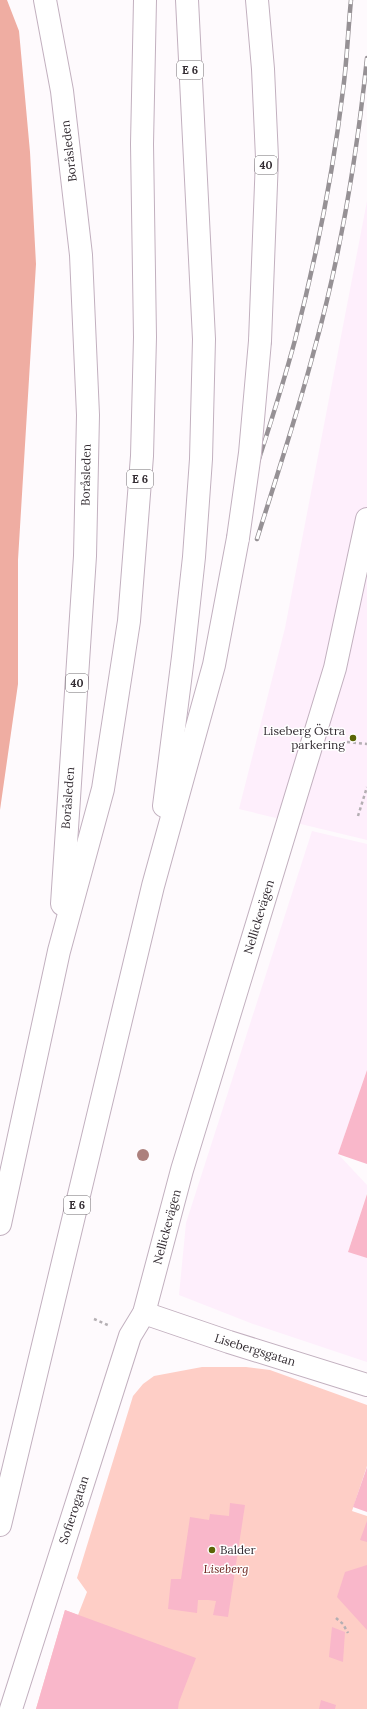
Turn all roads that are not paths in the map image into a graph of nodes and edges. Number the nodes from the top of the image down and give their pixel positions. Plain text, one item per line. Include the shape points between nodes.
1 (45, 0) edge
2 (145, 0) edge
3 (187, 0) edge
4 (257, 0) edge
5 (367, 519) edge
6 (153, 886) junction
7 (59, 951) junction
8 (0, 1224) edge
9 (144, 1313) junction
10 (367, 1385) edge
11 (0, 1525) edge
12 (11, 1709) edge

1 - 7 main road, Boråsleden / 40 via 62,91 81,255 88,415 85,556
2 - 7 main road, E 6 via 142,144 145,337 142,456 129,621 103,788
3 - 6 main road, E 6 via 204,338 200,459 194,557 183,657
4 - 6 main road, 40, bridge via 267,158 260,355 250,453 238,538 214,665
5 - 9 main road, Nellickevägen via 335,668 182,1170
6 - 11 main road, E 6
7 - 8 main road, E 6
9 - 10 main road, Lisebergsgatan
9 - 12 main road, Sofierogatan via 130,1336

